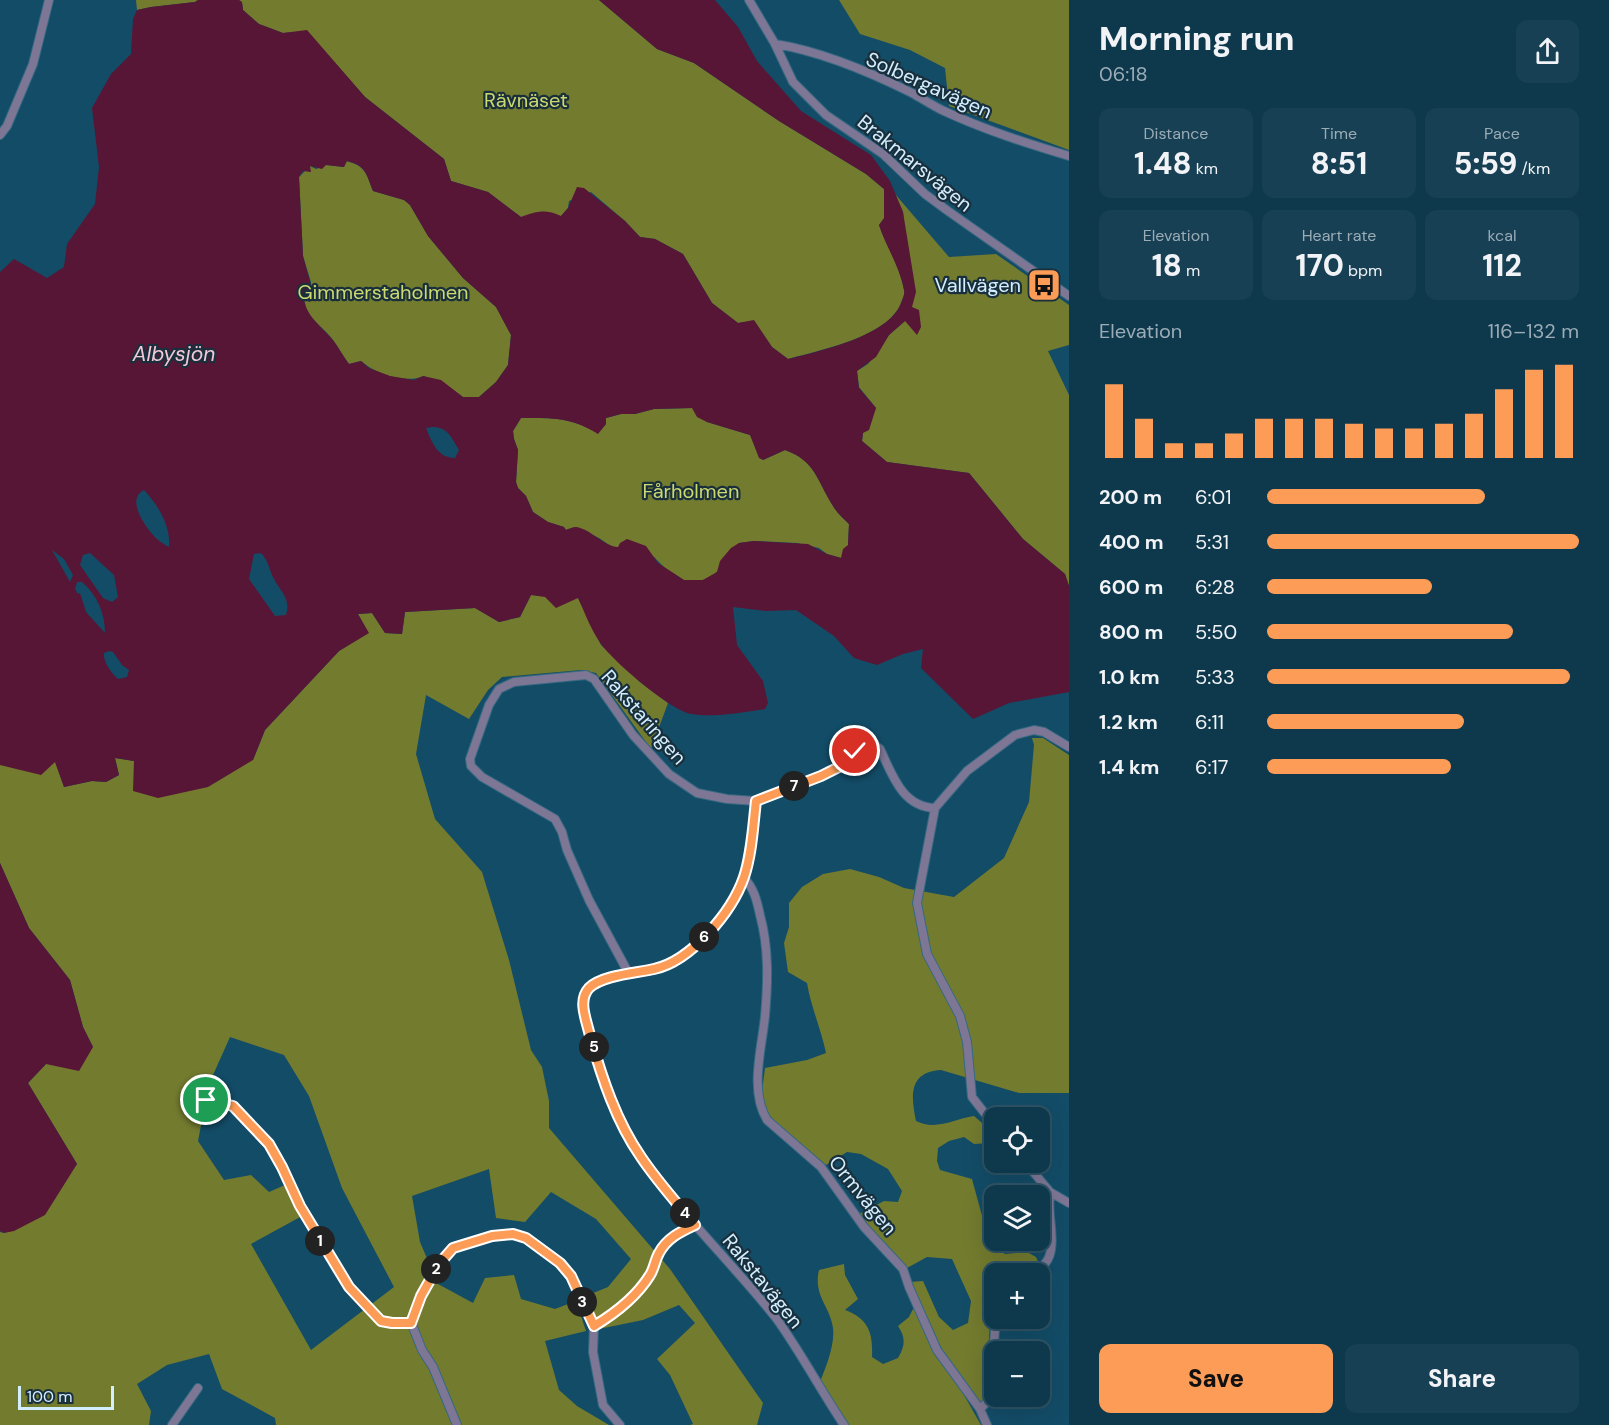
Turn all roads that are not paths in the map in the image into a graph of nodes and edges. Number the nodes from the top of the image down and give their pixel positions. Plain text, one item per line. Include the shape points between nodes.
1 (50, 0) edge
2 (749, 0) edge
3 (775, 44) junction
4 (0, 135) edge
5 (1069, 156) edge
6 (1069, 296) edge
7 (1069, 747) edge
8 (756, 801) junction
9 (934, 808) junction
10 (744, 878) junction
11 (628, 974) junction
12 (206, 1100) dead end
13 (984, 1112) edge
14 (1034, 1173) edge
15 (1044, 1185) edge
16 (1050, 1192) edge
17 (1069, 1203) edge
18 (1050, 1210) edge
19 (695, 1225) junction
20 (1046, 1263) edge
21 (411, 1323) junction
22 (594, 1326) junction
23 (995, 1329) edge
24 (198, 1388) dead end
25 (980, 1409) junction
26 (172, 1425) edge
27 (457, 1425) edge
28 (620, 1425) edge
29 (844, 1425) edge
30 (987, 1425) edge

1 - 4 street via 33,64
2 - 3 street, Brakmarsvägen
3 - 5 street, Solbergavägen via 800,48 912,93 974,124
3 - 6 street, Brakmarsvägen via 794,82 826,115 883,154 963,223
7 - 9 street via 1044,732 1034,730 1015,735 967,771
8 - 9 street via 821,776 841,766 862,746 870,745 880,749 904,795 916,805
8 - 10 street, Rakstavägen
8 - 11 street, Rakstaringen via 697,793 669,774 633,735 594,679 586,675 514,682 499,689 473,746 471,766 482,777 555,819 589,900
9 - 13 street via 917,903 927,954 960,1016 967,1041 972,1097
10 - 11 street, Rakstavägen via 718,921 690,951 657,968
10 - 25 street, Ormvägen via 751,885 765,932 768,968 759,1074 761,1110 767,1120 821,1167 864,1227 903,1269 937,1350
11 - 19 street, Rakstavägen via 604,980 587,991 583,1006 591,1037 616,1112 640,1156
12 - 21 street via 233,1106 269,1144 300,1206 349,1287 381,1321
14 - 15 street
16 - 17 street
18 - 20 street via 1053,1241
19 - 22 street via 674,1235 637,1291
19 - 29 street, Rakstavägen via 778,1321
21 - 22 street via 421,1296 453,1248 513,1234 526,1238 560,1263 571,1276
21 - 27 street
22 - 28 street via 593,1352 603,1405
23 - 25 street via 990,1392
24 - 26 street
25 - 30 street, Ormvägen

